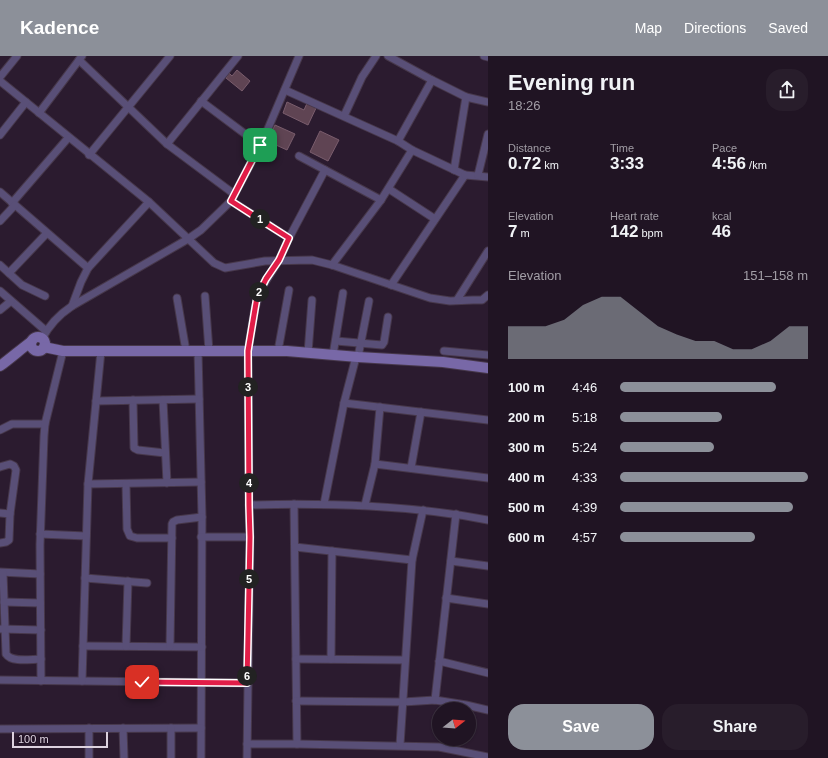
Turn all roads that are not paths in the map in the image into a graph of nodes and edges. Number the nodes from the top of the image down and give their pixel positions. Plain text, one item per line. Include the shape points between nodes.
1 (18, 56) edge
2 (170, 56) edge
3 (238, 56) edge
4 (300, 56) edge
5 (376, 56) edge
6 (388, 56) edge
7 (484, 56) edge
8 (488, 57) edge
9 (81, 58) edge
10 (0, 77) edge
11 (432, 80) junction
12 (0, 81) edge
13 (285, 90) junction
14 (466, 97) junction
15 (26, 102) junction
16 (201, 102) junction
17 (488, 102) edge
18 (128, 107) junction
19 (39, 113) junction
20 (344, 116) junction
21 (488, 134) edge
22 (0, 135) edge
23 (68, 138) junction
24 (398, 141) junction
25 (167, 144) junction
26 (260, 145) junction
27 (412, 150) junction
28 (90, 155) junction
29 (299, 156) dead end
30 (325, 170) junction
31 (454, 170) junction
32 (465, 175) junction
33 (478, 176) junction
34 (488, 177) edge
35 (389, 188) junction
36 (0, 192) edge
37 (233, 197) junction
38 (381, 200) junction
39 (149, 202) junction
40 (13, 204) junction
41 (435, 219) junction
42 (0, 222) edge
43 (47, 233) junction
44 (289, 238) junction
45 (188, 239) junction
46 (488, 253) edge
47 (279, 260) junction
48 (0, 265) edge
49 (332, 265) junction
50 (88, 268) junction
51 (10, 273) junction
52 (391, 285) junction
53 (289, 290) dead end
54 (0, 291) edge
55 (343, 293) dead end
56 (488, 295) edge
57 (45, 296) dead end
58 (205, 296) dead end
59 (177, 298) dead end
60 (312, 300) dead end
61 (457, 300) junction
62 (11, 301) junction
63 (370, 301) dead end
64 (72, 306) junction
65 (0, 310) edge
66 (388, 317) dead end
67 (44, 338) junction
68 (336, 341) junction
69 (361, 344) junction
70 (444, 350) dead end
71 (63, 351) junction
72 (101, 351) junction
73 (186, 351) junction
74 (198, 351) junction
75 (209, 351) junction
76 (248, 351) junction
77 (278, 351) junction
78 (308, 353) junction
79 (333, 355) junction
80 (488, 355) edge
81 (14, 356) junction
82 (357, 357) junction
83 (0, 366) edge
84 (488, 368) edge
85 (199, 399) junction
86 (134, 400) junction
87 (163, 400) junction
88 (96, 401) junction
89 (344, 403) junction
90 (380, 407) junction
91 (421, 412) junction
92 (488, 420) edge
93 (45, 424) junction
94 (0, 430) edge
95 (165, 453) junction
96 (375, 464) junction
97 (0, 467) edge
98 (411, 468) junction
99 (488, 478) edge
100 (201, 482) junction
101 (167, 483) junction
102 (88, 484) junction
103 (126, 484) junction
104 (294, 504) junction
105 (324, 504) junction
106 (249, 505) junction
107 (365, 505) junction
108 (423, 510) junction
109 (0, 513) edge
110 (10, 514) junction
111 (456, 514) junction
112 (202, 517) junction
113 (488, 520) edge
114 (40, 534) junction
115 (86, 536) junction
116 (201, 537) junction
117 (250, 537) junction
118 (172, 538) junction
119 (0, 543) edge
120 (295, 547) junction
121 (332, 551) junction
122 (412, 560) junction
123 (450, 561) junction
124 (488, 566) edge
125 (2, 572) edge
126 (40, 574) junction
127 (85, 578) junction
128 (128, 581) junction
129 (146, 583) dead end
130 (446, 598) junction
131 (4, 602) junction
132 (40, 602) junction
133 (488, 604) edge
134 (2, 629) edge
135 (40, 630) junction
136 (83, 646) junction
137 (126, 646) junction
138 (170, 646) junction
139 (202, 647) junction
140 (41, 659) junction
141 (296, 659) junction
142 (331, 659) junction
143 (406, 660) junction
144 (439, 661) junction
145 (488, 674) edge
146 (0, 680) edge
147 (41, 681) junction
148 (82, 681) junction
149 (202, 682) junction
150 (247, 683) junction
151 (435, 700) junction
152 (296, 702) junction
153 (403, 702) junction
154 (488, 710) edge
155 (0, 728) edge
156 (89, 728) junction
157 (123, 728) junction
158 (171, 728) junction
159 (201, 728) junction
160 (247, 744) junction
161 (297, 744) junction
162 (400, 745) junction
163 (465, 755) edge
164 (488, 757) edge
165 (89, 758) edge
166 (124, 758) edge
167 (171, 758) edge
168 (200, 758) edge
169 (247, 758) edge

1 - 10 street
2 - 18 street
3 - 16 street
4 - 13 street
5 - 20 street via 362,77
6 - 11 street
7 - 8 street
9 - 18 street
9 - 19 street
11 - 14 street
11 - 24 street
12 - 15 street
13 - 20 street
13 - 26 street
14 - 17 street
14 - 31 street
15 - 19 street
15 - 22 street
16 - 25 street
16 - 26 street
18 - 25 street
18 - 28 street
19 - 23 street
20 - 24 street
21 - 33 street
23 - 28 street
23 - 40 street
24 - 27 street
25 - 37 street
26 - 37 street
27 - 31 street
27 - 35 street
28 - 39 street
29 - 30 street
30 - 38 street
30 - 44 street
31 - 32 street
32 - 33 street
32 - 41 street
33 - 34 street
35 - 38 street
35 - 41 street
36 - 40 street
37 - 44 street
37 - 45 street via 201,230
38 - 49 street
39 - 45 street
39 - 50 street
40 - 42 street
40 - 43 street
41 - 52 street
43 - 50 street
43 - 51 street
44 - 47 street
45 - 47 street via 214,263 225,268
45 - 64 street
46 - 61 street
47 - 49 street via 312,260
47 - 76 street via 257,297
48 - 51 street
49 - 52 street
50 - 64 street
51 - 57 street via 22,285
52 - 61 street via 430,298
53 - 77 street
54 - 62 street
55 - 68 street
56 - 61 street via 482,300
58 - 75 street
59 - 73 street
60 - 78 street
62 - 65 street
62 - 67 street
63 - 69 street
64 - 67 street via 63,312
66 - 69 street via 384,344
67 - 71 street
67 - 81 street via 25,355
67 - 81 street via 32,346 32,341
68 - 69 street
68 - 79 street
69 - 82 street
70 - 80 street
71 - 72 street
71 - 93 street
72 - 73 street
72 - 88 street
73 - 74 street
74 - 75 street
74 - 85 street
75 - 76 street
76 - 77 street
76 - 106 street
77 - 78 street
78 - 79 street
79 - 82 street
81 - 83 street
82 - 84 street via 443,362
82 - 89 street
85 - 87 street
85 - 100 street
86 - 87 street
86 - 88 street
86 - 95 street via 134,448
87 - 95 street
88 - 102 street
89 - 90 street
89 - 105 street
90 - 91 street
90 - 96 street
91 - 92 street
91 - 98 street
93 - 94 street via 12,424
93 - 114 street
95 - 101 street
96 - 98 street
96 - 107 street
97 - 110 street via 13,464 15,468
98 - 99 street
100 - 101 street
100 - 112 street
101 - 103 street
102 - 103 street
102 - 115 street
103 - 118 street via 127,529 130,536
104 - 105 street
104 - 106 street
104 - 120 street
105 - 107 street
106 - 117 street
107 - 108 street
108 - 111 street
108 - 122 street
109 - 110 street
110 - 119 street via 9,540
111 - 113 street
111 - 123 street
112 - 116 street
112 - 118 street via 174,521
114 - 115 street
114 - 126 street
115 - 127 street
116 - 117 street
116 - 139 street
117 - 150 street
118 - 138 street
120 - 121 street
120 - 141 street
121 - 122 street
121 - 142 street
122 - 143 street
123 - 124 street
123 - 130 street
125 - 126 street
125 - 131 street
126 - 132 street
127 - 128 street
127 - 136 street
128 - 129 street
128 - 137 street
130 - 133 street
130 - 144 street
131 - 132 street
131 - 134 street
132 - 135 street
134 - 135 street
134 - 140 street via 7,657
135 - 140 street
136 - 137 street
136 - 148 street
137 - 138 street
138 - 139 street
139 - 149 street
140 - 147 street
141 - 142 street
141 - 152 street
142 - 143 street
143 - 153 street
144 - 145 street
144 - 151 street
146 - 147 street
147 - 148 street
148 - 149 street
149 - 150 street
149 - 159 street
150 - 160 street
151 - 153 street
151 - 154 street
152 - 153 street
152 - 161 street
153 - 162 street
155 - 156 street
156 - 157 street
156 - 165 street
157 - 158 street
157 - 166 street
158 - 159 street
158 - 167 street
159 - 168 street
160 - 161 street
160 - 169 street
161 - 162 street
162 - 163 street via 439,747
163 - 164 street

